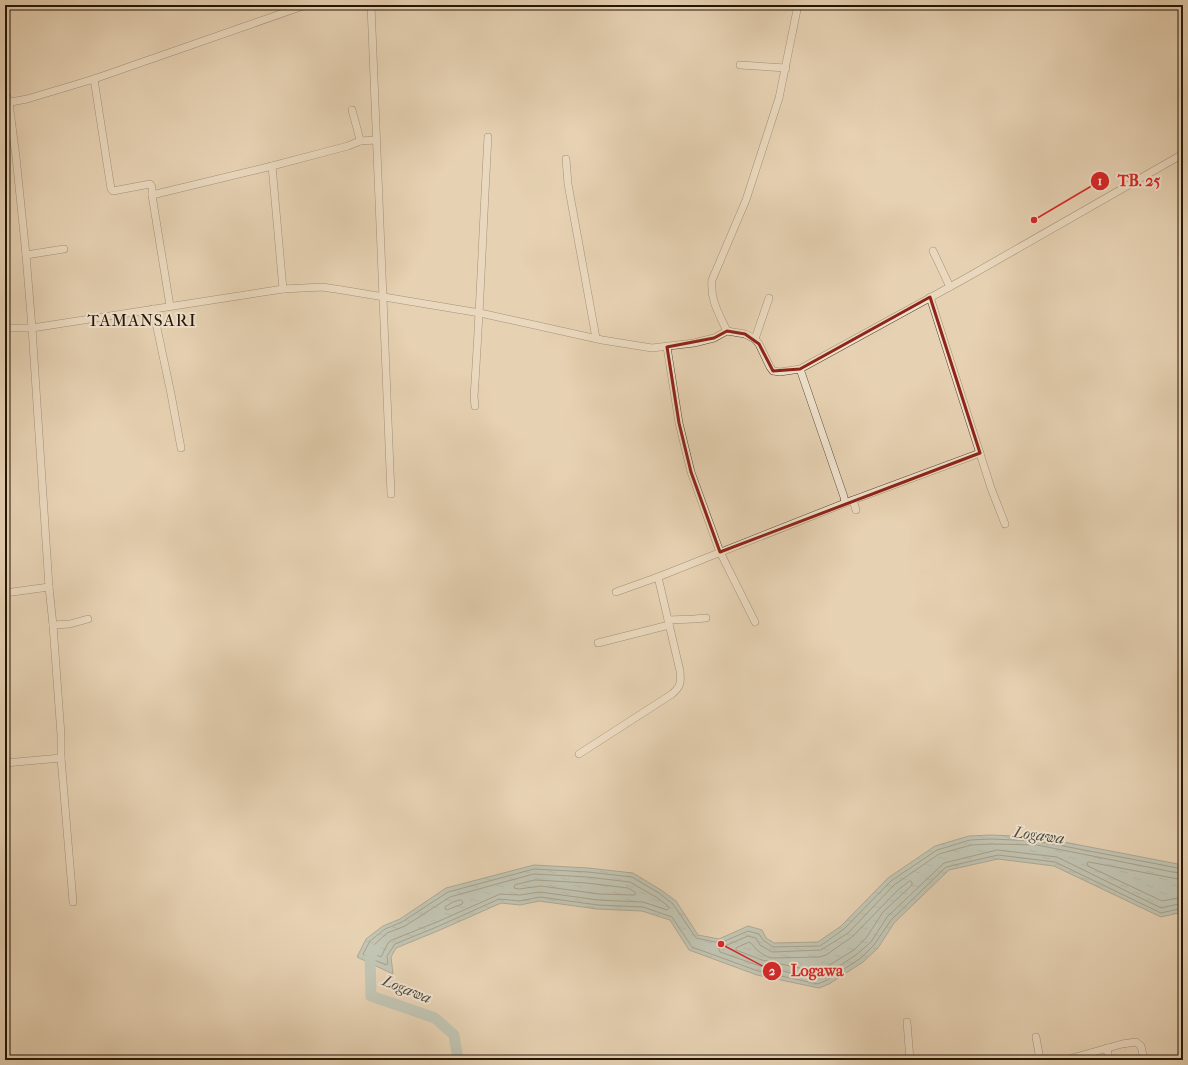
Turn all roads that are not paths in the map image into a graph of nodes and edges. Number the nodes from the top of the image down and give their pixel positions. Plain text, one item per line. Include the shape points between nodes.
1 (306, 5) edge
2 (371, 5) edge
3 (798, 5) edge
4 (740, 65) dead end
5 (786, 68) junction
6 (94, 79) junction
7 (5, 91) edge
8 (7, 103) edge
9 (352, 110) dead end
10 (488, 137) dead end
11 (376, 140) junction
12 (360, 141) junction
13 (1183, 154) edge
14 (566, 159) dead end
15 (272, 166) junction
16 (152, 194) junction
17 (64, 249) dead end
18 (933, 251) dead end
19 (26, 255) junction
20 (950, 287) junction
21 (282, 289) junction
22 (382, 296) junction
23 (930, 297) junction
24 (769, 298) dead end
25 (170, 306) junction
26 (154, 310) junction
27 (480, 313) junction
28 (5, 328) edge
29 (32, 328) junction
30 (727, 332) junction
31 (596, 338) junction
32 (755, 339) junction
33 (667, 347) junction
34 (800, 369) junction
35 (475, 406) dead end
36 (180, 448) dead end
37 (980, 453) junction
38 (391, 494) dead end
39 (853, 500) junction
40 (845, 503) junction
41 (856, 510) dead end
42 (1005, 524) dead end
43 (720, 552) junction
44 (658, 577) junction
45 (49, 587) junction
46 (616, 592) dead end
47 (5, 593) edge
48 (706, 618) dead end
49 (88, 619) dead end
50 (755, 622) dead end
51 (669, 623) junction
52 (53, 625) junction
53 (598, 643) dead end
54 (579, 754) dead end
55 (61, 758) junction
56 (5, 763) edge
57 (73, 902) dead end
58 (907, 1022) dead end
59 (1036, 1037) dead end
60 (1107, 1048) junction
61 (938, 1058) dead end
62 (910, 1060) edge
63 (929, 1060) edge
64 (1040, 1060) edge
65 (1065, 1060) edge
66 (1109, 1060) edge
67 (1144, 1060) edge

1 - 6 street
2 - 11 street
3 - 5 street
4 - 5 street
5 - 30 street via 779,98 746,200 712,280 714,304
6 - 8 street
6 - 16 street via 112,191 150,184
7 - 8 street
8 - 19 street via 16,157
9 - 12 street
10 - 27 street
11 - 12 street
11 - 22 street
12 - 15 street
13 - 20 street
14 - 31 street via 568,184
15 - 16 street
15 - 21 street
16 - 25 street
17 - 19 street
18 - 20 street
19 - 29 street
20 - 23 street
21 - 22 street via 322,287
21 - 25 street
22 - 27 street
22 - 38 street
23 - 34 street
23 - 37 street
24 - 32 street
25 - 26 street
26 - 29 street
26 - 36 street
27 - 31 street
27 - 35 street
28 - 29 street
29 - 45 street
30 - 32 street via 745,334
30 - 33 street via 694,343
31 - 33 street via 652,348
32 - 34 street via 773,371
33 - 43 street via 679,423 691,472
34 - 40 street
37 - 39 street
37 - 42 street
39 - 40 street
39 - 41 street
40 - 43 street
43 - 44 street
43 - 50 street
44 - 46 street
44 - 51 street
45 - 47 street
45 - 52 street
48 - 51 street
49 - 52 street
51 - 53 street
51 - 54 street via 680,671 681,683 678,689
52 - 55 street
55 - 56 street
55 - 57 street
58 - 62 street
59 - 64 street
60 - 65 street
60 - 66 street
60 - 67 street via 1136,1042 1141,1046
61 - 63 street

